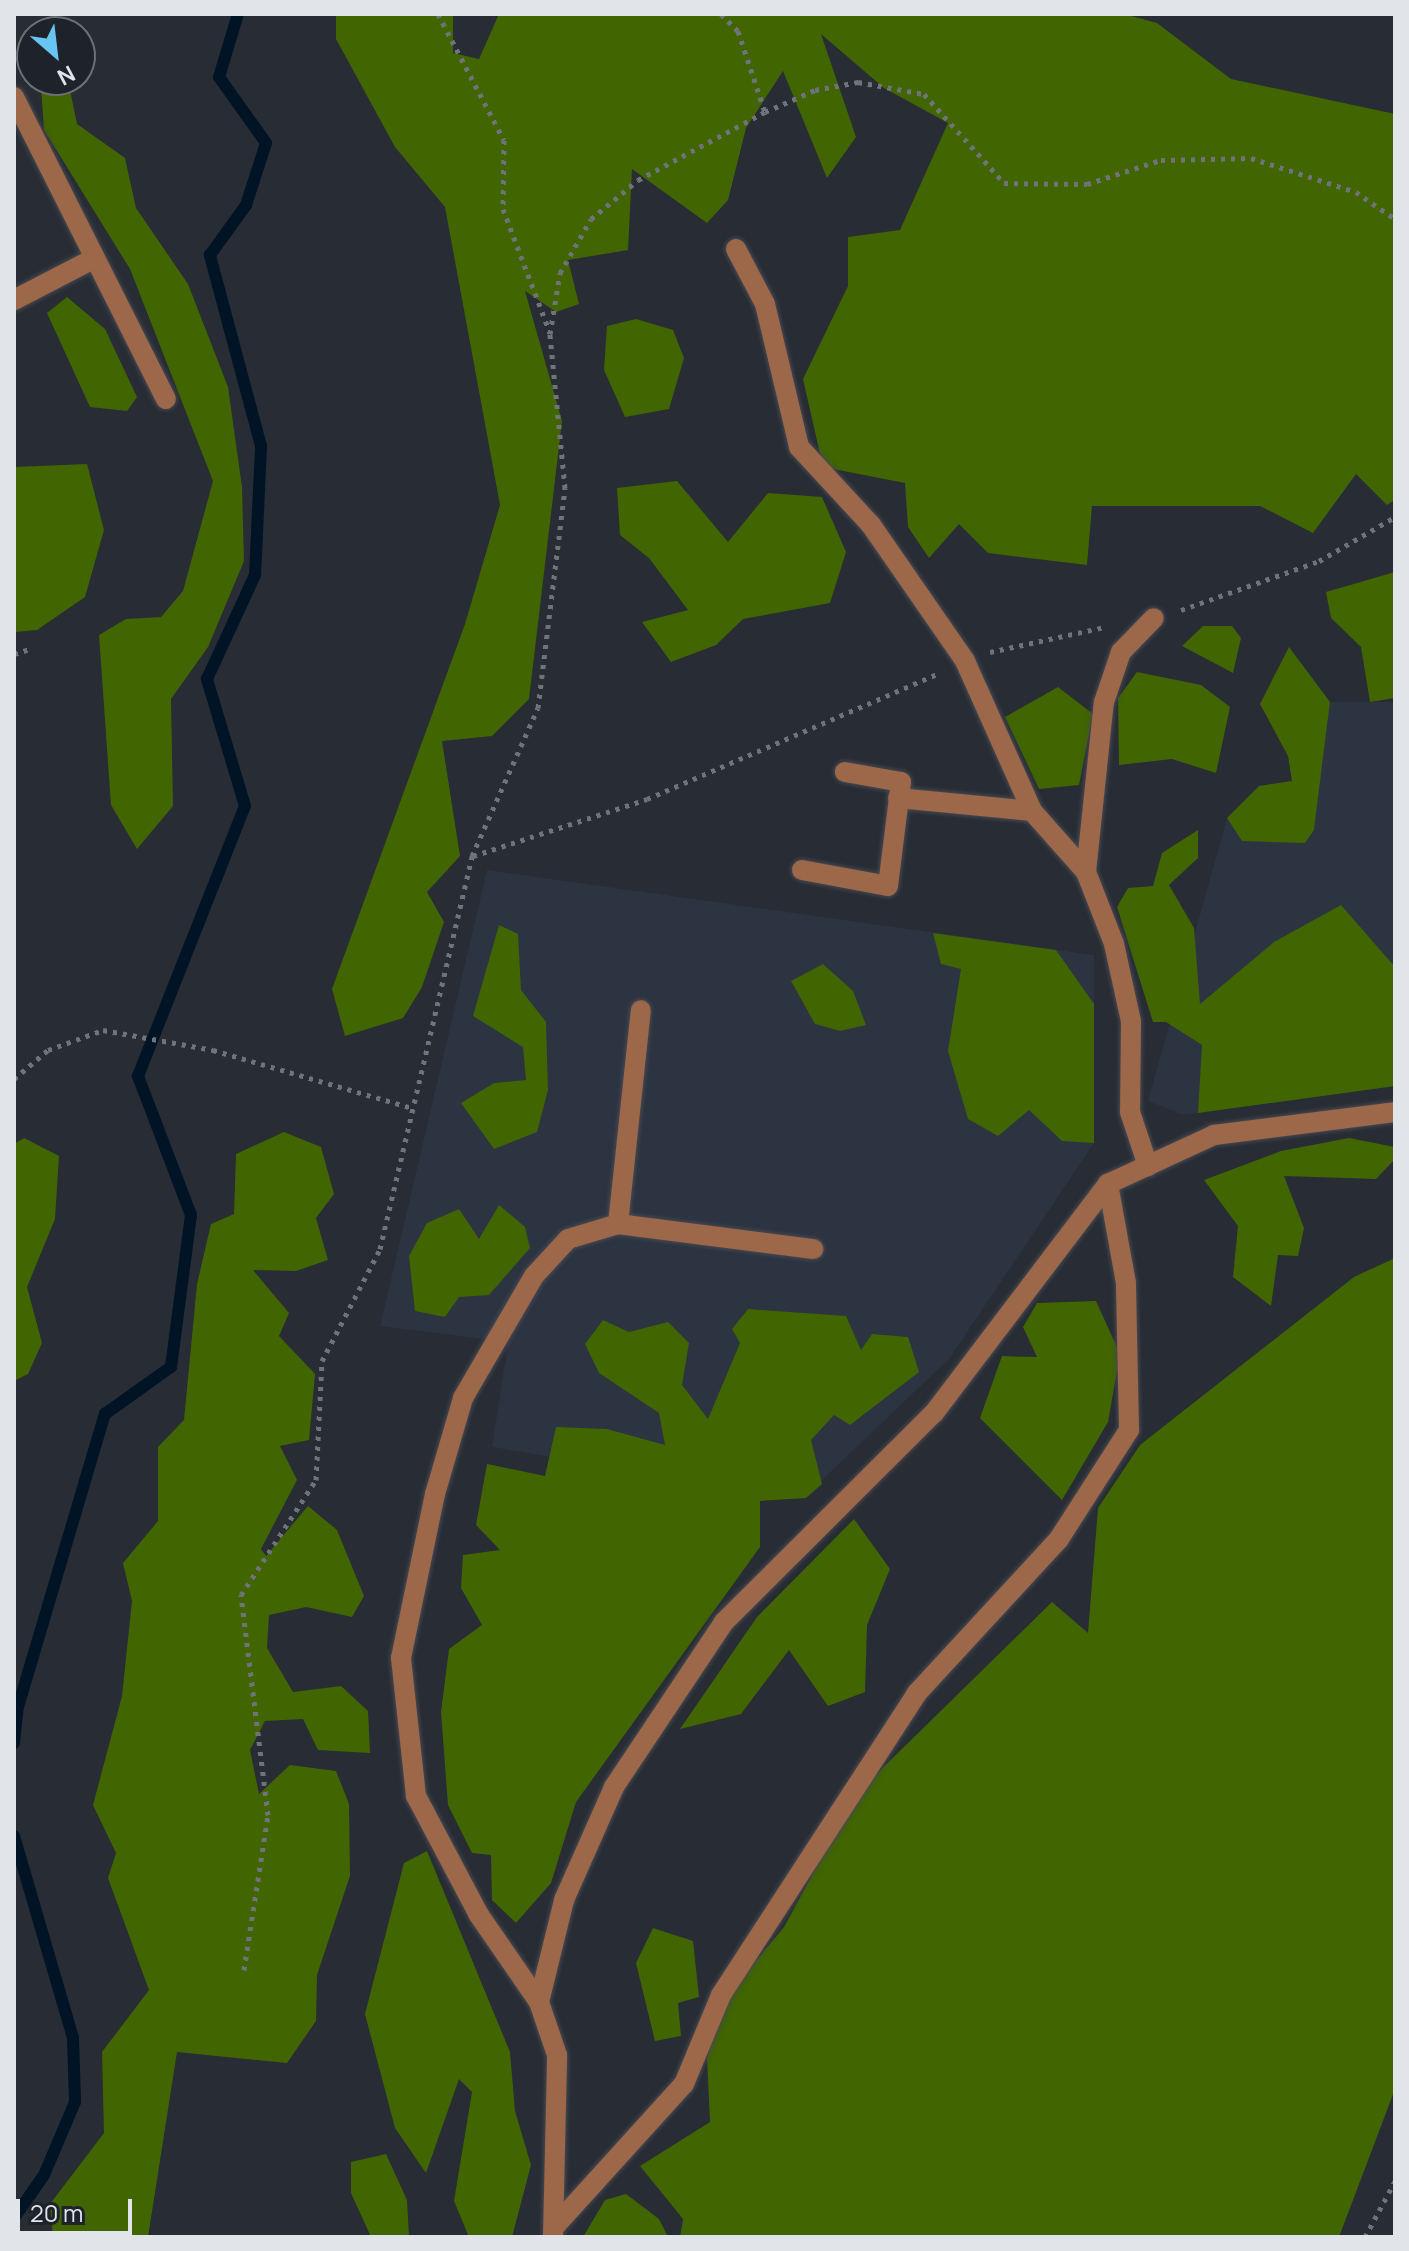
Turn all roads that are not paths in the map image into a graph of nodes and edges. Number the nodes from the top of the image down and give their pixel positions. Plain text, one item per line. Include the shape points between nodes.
1 (14, 97) edge
2 (736, 249) dead end
3 (95, 258) junction
4 (14, 300) edge
5 (166, 399) dead end
6 (1154, 618) road end
7 (845, 772) dead end
8 (898, 798) junction
9 (1032, 811) junction
10 (802, 870) dead end
11 (1086, 872) junction
12 (641, 1010) dead end
13 (1395, 1112) edge
14 (1148, 1166) junction
15 (1108, 1184) junction
16 (618, 1224) junction
17 (813, 1249) dead end
18 (539, 2002) junction
19 (555, 2231) edge

1 - 3 lane
2 - 9 lane via 765,304 777,379 799,447 871,525 965,661
3 - 4 lane
3 - 5 lane
6 - 11 lane via 1121,652 1104,702
7 - 8 lane via 901,782
8 - 9 lane
8 - 10 lane via 888,886
9 - 11 lane
11 - 14 lane via 1114,944 1131,1021 1130,1112
12 - 16 lane
13 - 14 lane via 1214,1135
14 - 15 lane
15 - 18 lane via 934,1413 724,1622 614,1787 564,1900
15 - 19 lane via 1126,1283 1129,1430 1059,1539 917,1693 721,1995 684,2084
16 - 17 lane
16 - 18 lane via 568,1239 534,1276 463,1398 414,1579 401,1658 416,1796 479,1915
18 - 19 lane via 557,2055

